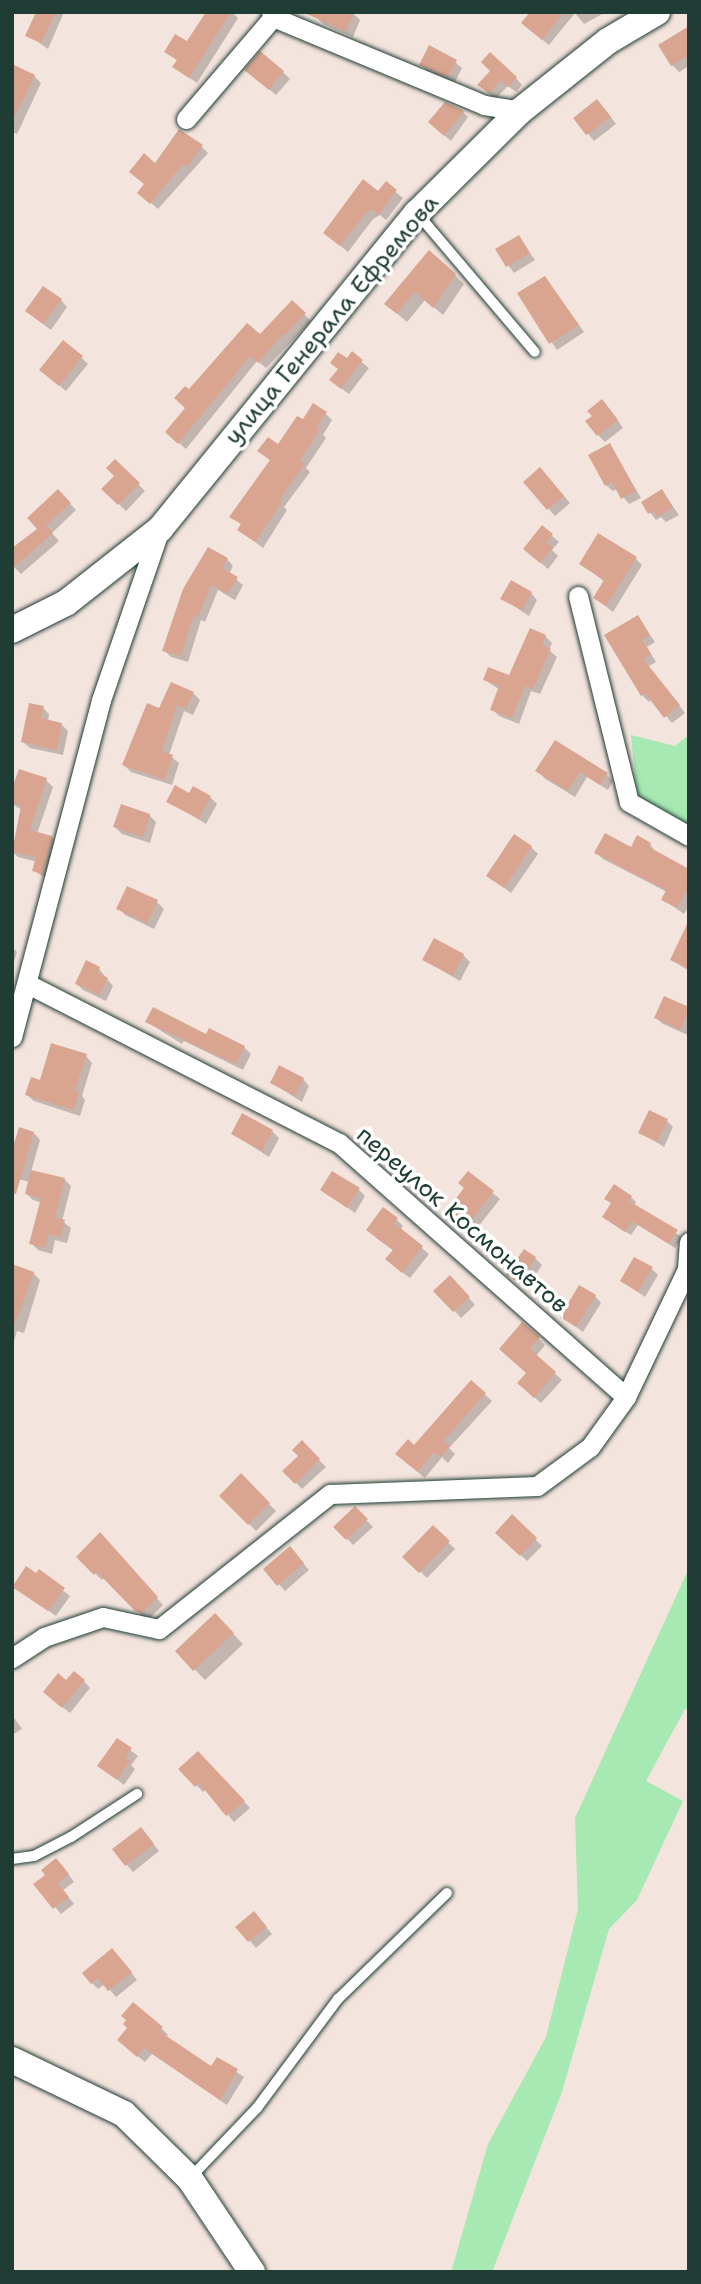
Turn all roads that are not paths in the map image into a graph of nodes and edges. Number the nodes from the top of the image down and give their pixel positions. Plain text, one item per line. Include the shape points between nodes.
1 (657, 12) edge
2 (272, 15) edge
3 (520, 111) junction
4 (187, 119) dead end
5 (417, 213) junction
6 (535, 352) dead end
7 (160, 529) junction
8 (578, 596) dead end
9 (12, 630) edge
10 (689, 836) edge
11 (28, 984) junction
12 (12, 1037) edge
13 (689, 1242) edge
14 (626, 1397) junction
15 (12, 1658) edge
16 (137, 1794) dead end
17 (12, 1859) edge
18 (447, 1893) dead end
19 (12, 2060) edge
20 (190, 2179) junction
21 (253, 2272) edge

1 - 3 street, улица Генерала Ефремова via 608,41
2 - 3 street via 484,105
2 - 4 street
3 - 5 street, улица Генерала Ефремова
5 - 6 lane
5 - 7 street, улица Генерала Ефремова
7 - 9 street, улица Генерала Ефремова via 66,603
7 - 11 street via 101,700
8 - 10 street via 629,802
11 - 12 street
11 - 14 street, переулок Космонавтов via 339,1143
13 - 14 street via 687,1269
14 - 15 street via 590,1447 537,1486 330,1494 159,1629 103,1617 44,1637
16 - 17 lane via 34,1856
18 - 20 lane via 338,1999 257,2108
19 - 20 street via 124,2114
20 - 21 street

